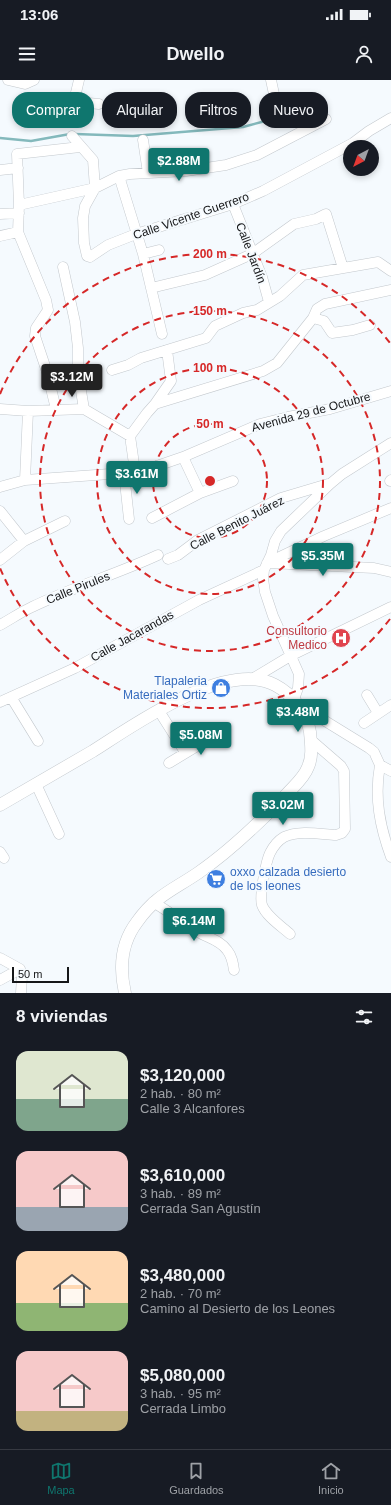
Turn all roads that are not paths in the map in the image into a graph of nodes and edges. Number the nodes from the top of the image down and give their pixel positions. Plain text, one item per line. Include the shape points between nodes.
1 (8, 80) edge
2 (34, 80) edge
3 (78, 80) edge
4 (270, 80) edge
5 (76, 92) edge
6 (273, 92) edge
7 (94, 103) edge
8 (99, 104) dead end
9 (391, 118) edge
10 (307, 128) edge
11 (72, 136) dead end
12 (143, 140) dead end
13 (80, 147) junction
14 (18, 168) junction
15 (0, 170) edge
16 (148, 173) junction
17 (119, 176) junction
18 (95, 188) junction
19 (233, 204) junction
20 (19, 209) junction
21 (0, 214) edge
22 (18, 232) junction
23 (136, 234) junction
24 (0, 236) edge
25 (159, 250) dead end
26 (143, 254) junction
27 (252, 254) junction
28 (63, 267) dead end
29 (343, 268) junction
30 (391, 272) edge
31 (151, 288) junction
32 (391, 290) edge
33 (269, 302) junction
34 (313, 318) junction
35 (370, 325) dead end
36 (162, 334) dead end
37 (167, 350) junction
38 (112, 370) dead end
39 (391, 390) edge
40 (155, 404) junction
41 (0, 409) edge
42 (56, 409) junction
43 (84, 409) junction
44 (28, 411) junction
45 (130, 436) junction
46 (391, 443) edge
47 (183, 458) junction
48 (135, 471) junction
49 (124, 473) junction
50 (25, 480) junction
51 (233, 481) dead end
52 (330, 484) junction
53 (0, 487) edge
54 (200, 493) junction
55 (391, 508) edge
56 (0, 511) edge
57 (152, 518) dead end
58 (129, 519) dead end
59 (65, 521) dead end
60 (24, 541) junction
61 (158, 555) dead end
62 (0, 560) edge
63 (168, 560) dead end
64 (265, 566) junction
65 (388, 569) edge
66 (391, 607) edge
67 (0, 625) edge
68 (292, 655) junction
69 (252, 679) junction
70 (367, 695) dead end
71 (11, 697) junction
72 (294, 699) junction
73 (0, 702) edge
74 (391, 705) edge
75 (302, 710) junction
76 (159, 711) junction
77 (378, 713) junction
78 (364, 723) dead end
79 (207, 740) dead end
80 (311, 740) junction
81 (38, 741) dead end
82 (185, 752) junction
83 (169, 763) dead end
84 (380, 765) junction
85 (391, 771) edge
86 (36, 784) junction
87 (0, 805) edge
88 (59, 834) dead end
89 (391, 857) edge
90 (153, 902) junction
91 (290, 934) dead end
92 (0, 958) edge
93 (20, 969) junction
94 (234, 970) dead end
95 (0, 980) edge
96 (21, 993) edge
97 (125, 993) edge

1 - 2 street via 25,84
3 - 5 street
4 - 6 street
7 - 8 street
9 - 19 street, Calle Vicente Guerrero via 353,143 263,191
10 - 16 street via 257,155 226,166
11 - 13 street
12 - 16 street
13 - 14 street via 17,154
13 - 18 street via 93,160
14 - 15 street
14 - 20 street
16 - 17 street
17 - 18 street
17 - 23 street
18 - 20 street
18 - 23 street, Calle Vicente Guerrero via 85,206 83,218 87,256 90,257 108,245
19 - 23 street, Calle Vicente Guerrero
19 - 27 street, Calle Jardín
20 - 21 street
20 - 22 street
22 - 24 street
22 - 42 street via 46,300 48,310 36,328 35,336
23 - 26 street
25 - 26 street
26 - 31 street
27 - 29 street via 294,224 326,214
27 - 31 street via 204,275
27 - 33 street, Calle Jardín
28 - 43 street via 75,322 78,373
29 - 30 street via 378,262
29 - 33 street via 303,275 280,296
31 - 36 street
32 - 34 street via 325,304 317,309
33 - 37 street via 257,310 243,313 215,326 206,338
34 - 35 street via 324,321 332,333
34 - 40 street via 277,363 263,371
37 - 38 street
37 - 40 street via 171,381
39 - 47 street, Avenida 29 de Octubre via 330,409 260,424
40 - 45 street
41 - 44 street
42 - 43 street
42 - 44 street
43 - 45 street
44 - 50 street
45 - 48 street
46 - 52 street
47 - 48 street, Avenida 29 de Octubre
47 - 54 street
48 - 49 street, Avenida 29 de Octubre
49 - 50 street, Avenida 29 de Octubre
49 - 58 street
50 - 53 street, Avenida 29 de Octubre
51 - 54 street
52 - 63 street, Calle Benito Juárez via 281,498 198,540
52 - 64 street via 281,531
54 - 57 street
55 - 64 street, Calle Jacarandas via 324,536
56 - 60 street
59 - 60 street
60 - 62 street
61 - 67 street, Calle Pirules via 44,601
64 - 65 street
64 - 68 street via 265,592
64 - 71 street, Calle Jacarandas via 74,668
66 - 68 street
68 - 69 street
68 - 72 street via 299,674
69 - 72 main road via 276,685
69 - 76 main road via 198,690
70 - 77 street
71 - 73 street, Calle Jacarandas
71 - 81 street
72 - 75 main road
74 - 77 street
75 - 80 main road
75 - 84 street via 317,716 369,748 374,752
76 - 82 street
76 - 86 main road
77 - 78 street
79 - 82 street
80 - 90 main road via 311,759 305,774 275,807 198,873
80 - 91 street via 344,771 345,829 336,835 300,833 285,837 269,855 262,906
82 - 83 street
84 - 85 street
84 - 89 street via 377,779 380,821
86 - 87 main road
86 - 88 street
90 - 94 street via 220,944 233,960
90 - 97 main road via 136,922 126,942 121,973
92 - 93 street
93 - 95 street
93 - 96 street

